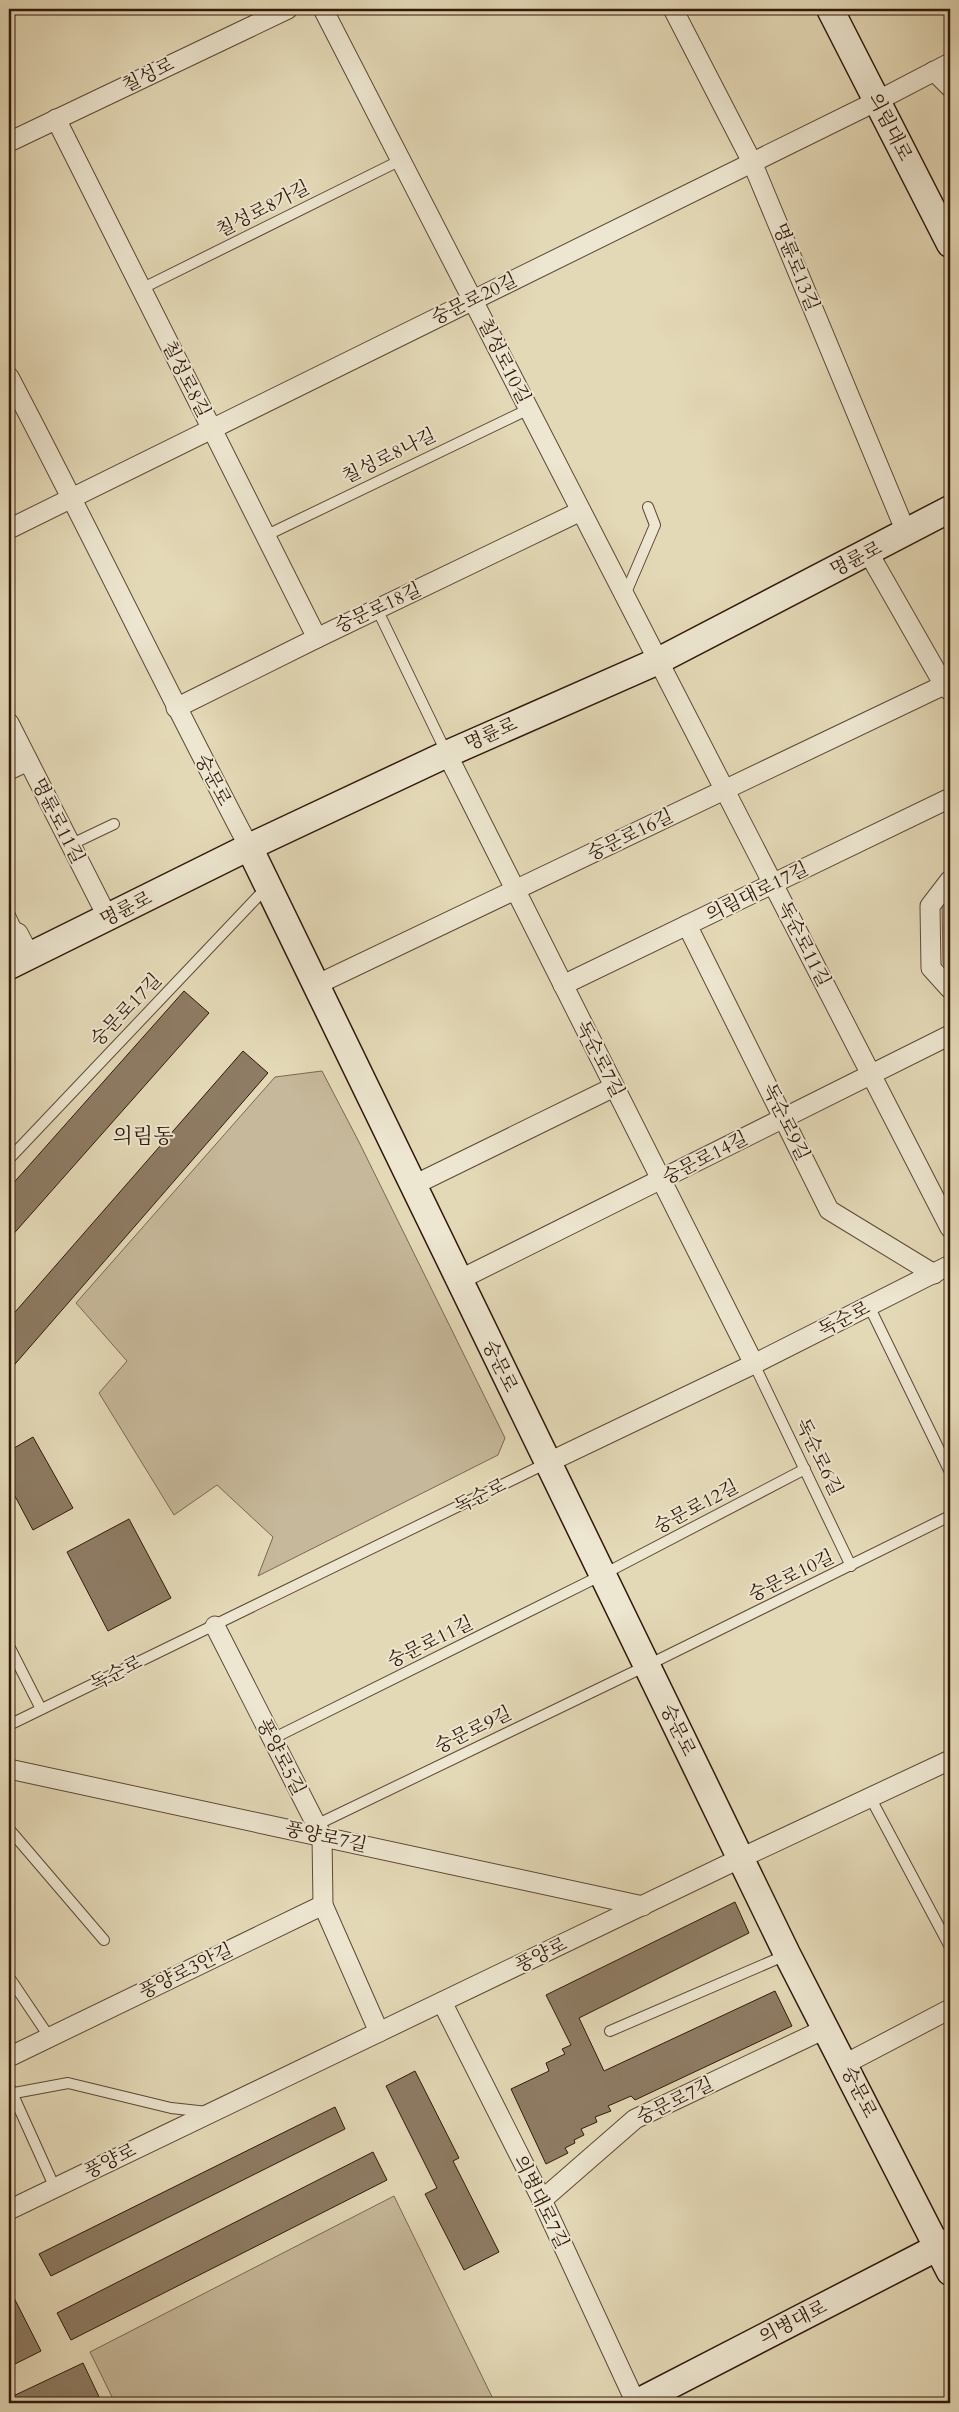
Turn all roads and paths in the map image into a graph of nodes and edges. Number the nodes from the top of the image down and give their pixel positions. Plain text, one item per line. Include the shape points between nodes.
1 (288, 9) edge
2 (323, 9) edge
3 (673, 9) edge
4 (830, 9) edge
5 (942, 67) edge
6 (950, 87) edge
7 (876, 102) junction
8 (56, 119) junction
9 (9, 142) edge
10 (401, 160) junction
11 (752, 162) junction
12 (950, 244) edge
13 (141, 289) junction
14 (473, 300) junction
15 (9, 377) edge
16 (529, 409) junction
17 (212, 429) junction
18 (73, 499) junction
19 (648, 507) dead end
20 (950, 509) edge
21 (582, 511) junction
22 (9, 529) edge
23 (906, 532) junction
24 (266, 536) junction
25 (868, 552) junction
26 (625, 595) junction
27 (377, 609) junction
28 (317, 638) junction
29 (658, 661) junction
30 (947, 688) edge
31 (176, 708) junction
32 (9, 723) edge
33 (447, 754) junction
34 (28, 760) junction
35 (9, 770) edge
36 (725, 790) junction
37 (950, 798) edge
38 (114, 824) dead end
39 (70, 845) junction
40 (249, 847) junction
41 (950, 880) edge
42 (773, 884) junction
43 (268, 886) junction
44 (517, 890) junction
45 (9, 913) edge
46 (108, 918) junction
47 (687, 926) junction
48 (14, 932) edge
49 (19, 961) edge
50 (316, 985) junction
51 (563, 985) junction
52 (950, 990) edge
53 (950, 1035) edge
54 (872, 1075) junction
55 (614, 1087) junction
56 (784, 1118) junction
57 (9, 1159) edge
58 (662, 1180) junction
59 (412, 1186) junction
60 (950, 1228) edge
61 (942, 1269) edge
62 (459, 1280) junction
63 (869, 1306) junction
64 (754, 1364) junction
65 (547, 1463) junction
66 (805, 1469) junction
67 (950, 1472) edge
68 (950, 1516) edge
69 (851, 1566) junction
70 (602, 1575) junction
71 (215, 1626) junction
72 (9, 1646) edge
73 (646, 1666) junction
74 (41, 1709) junction
75 (9, 1725) edge
76 (272, 1739) junction
77 (950, 1760) edge
78 (9, 1769) edge
79 (870, 1797) junction
80 (9, 1829) edge
81 (319, 1831) junction
82 (741, 1858) junction
83 (323, 1905) junction
84 (643, 1906) junction
85 (104, 1940) dead end
86 (950, 1947) edge
87 (787, 1954) junction
88 (9, 1976) edge
89 (442, 2002) junction
90 (950, 2009) edge
91 (827, 2028) junction
92 (610, 2031) dead end
93 (379, 2032) junction
94 (50, 2038) junction
95 (9, 2057) edge
96 (845, 2064) junction
97 (10, 2091) edge
98 (212, 2112) junction
99 (55, 2188) junction
100 (542, 2200) junction
101 (9, 2210) edge
102 (944, 2244) edge
103 (950, 2272) edge
104 (636, 2403) edge

1 - 8 street, 칠성로
2 - 10 street, 칠성로10길
3 - 11 street, 명륜로13길
4 - 7 street, 의림대로
5 - 6 street
5 - 7 street, 숭문로20길
7 - 11 street, 숭문로20길
7 - 12 street, 의림대로
8 - 9 street, 칠성로
8 - 13 street, 칠성로8길
10 - 13 lane, 칠성로8가길
10 - 14 street, 칠성로10길
11 - 14 street, 숭문로20길
11 - 23 street, 명륜로13길
13 - 17 street, 칠성로8길
14 - 16 street, 칠성로10길
14 - 17 street, 숭문로20길
15 - 18 street, 숭문로
16 - 21 street, 칠성로10길
16 - 24 lane, 칠성로8나길
17 - 18 street, 숭문로20길
17 - 24 street, 칠성로8길
18 - 22 street, 숭문로20길
18 - 31 street, 숭문로
19 - 26 lane via 656,525
20 - 23 street, 명륜로
21 - 26 street, 칠성로10길
21 - 27 street, 숭문로18길
23 - 25 street, 명륜로
24 - 28 street, 칠성로8길
25 - 29 street, 명륜로
25 - 30 street
26 - 29 street, 칠성로10길
27 - 28 street, 숭문로18길
27 - 33 lane
28 - 31 street, 숭문로18길
29 - 33 street, 명륜로
29 - 36 street, 독순로11길
30 - 36 street, 숭문로16길
31 - 40 street, 숭문로
32 - 34 street, 명륜로11길
33 - 40 street, 명륜로
33 - 44 street, 독순로7길
34 - 35 street
34 - 39 street, 명륜로11길
36 - 42 street, 독순로11길
36 - 44 street, 숭문로16길
37 - 42 street, 의림대로17길
38 - 39 lane
39 - 46 street, 명륜로11길
40 - 43 street, 숭문로
40 - 46 street, 명륜로
41 - 52 street via 930,906 931,968
42 - 47 street, 의림대로17길
42 - 54 street, 독순로11길
43 - 50 street, 숭문로
43 - 57 lane, 숭문로17길
44 - 50 street, 숭문로16길
44 - 51 street, 독순로7길
45 - 48 lane
46 - 49 street, 명륜로
47 - 51 street, 의림대로17길
47 - 56 street, 독순로9길
48 - 49 street, 명륜로
50 - 59 street, 숭문로
51 - 55 street, 독순로7길
53 - 54 street, 숭문로14길
54 - 56 street, 숭문로14길
54 - 60 street, 독순로11길
55 - 58 street, 독순로7길
55 - 59 street
56 - 58 street, 숭문로14길
56 - 61 street, 독순로9길 via 829,1210
58 - 62 street, 숭문로14길
58 - 64 street, 독순로7길
59 - 62 street, 숭문로
61 - 63 street, 독순로
62 - 65 street, 숭문로
63 - 64 street, 독순로
63 - 67 lane
64 - 65 street, 독순로
64 - 66 lane, 독순로6길
65 - 70 street, 숭문로
65 - 71 lane, 독순로
66 - 69 lane, 독순로6길
66 - 70 lane, 숭문로12길
68 - 69 lane, 숭문로10길
69 - 73 lane, 숭문로10길
70 - 73 street, 숭문로
70 - 76 lane, 숭문로11길
71 - 74 lane, 독순로
71 - 76 street, 풍양로5길
72 - 74 lane
73 - 81 lane, 숭문로9길
73 - 82 street, 숭문로
74 - 75 lane, 독순로
76 - 81 street, 풍양로5길
77 - 79 street, 풍양로
78 - 81 street, 풍양로7길
79 - 82 street, 풍양로
79 - 86 lane
80 - 85 lane
81 - 83 street, 풍양로5길
81 - 84 street, 풍양로7길
82 - 84 street, 풍양로
82 - 87 street, 숭문로
83 - 93 street, 풍양로5길
83 - 94 street, 풍양로3안길
84 - 89 street, 풍양로
87 - 91 street, 숭문로
87 - 92 lane
88 - 94 lane
89 - 93 street, 풍양로
89 - 100 street, 의병대로7길
90 - 96 street
91 - 96 street, 숭문로
91 - 100 street, 숭문로7길 via 635,2119
93 - 98 street, 풍양로
94 - 95 street, 풍양로3안길
96 - 102 street, 숭문로
97 - 98 lane via 68,2083 172,2108
97 - 99 lane
98 - 99 street, 풍양로
99 - 101 street, 풍양로
100 - 104 street, 의병대로7길
102 - 103 street, 숭문로
102 - 104 street, 의병대로

